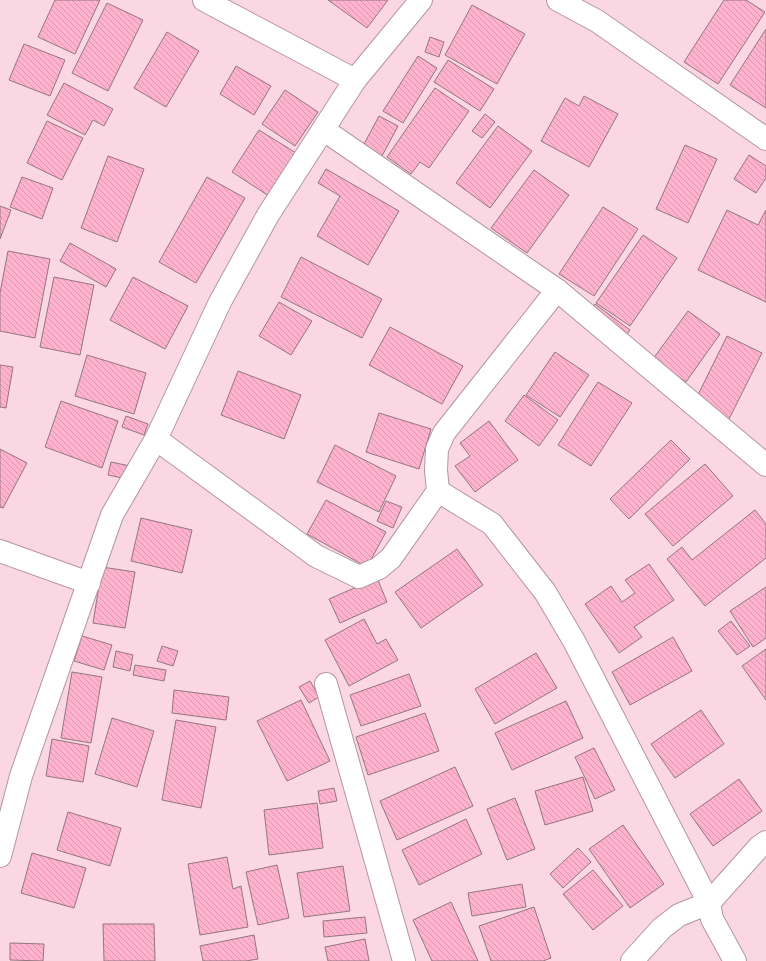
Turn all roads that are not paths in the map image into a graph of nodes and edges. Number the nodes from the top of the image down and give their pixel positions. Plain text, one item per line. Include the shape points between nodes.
1 (204, 0) edge
2 (421, 0) edge
3 (558, 0) edge
4 (355, 80) junction
5 (324, 130) junction
6 (766, 139) edge
7 (557, 290) junction
8 (156, 439) junction
9 (766, 464) edge
10 (438, 491) junction
11 (0, 551) edge
12 (89, 583) junction
13 (326, 684) dead end
14 (766, 842) edge
15 (0, 856) edge
16 (710, 903) junction
17 (404, 961) edge
18 (632, 961) edge
19 (735, 961) edge

1 - 4 street
2 - 4 street
3 - 6 street via 597,21
4 - 5 street
5 - 7 street
5 - 8 street via 268,215 220,302
7 - 9 street
7 - 10 street via 444,433 438,449
8 - 10 street via 316,556 359,577 391,558
8 - 12 street via 112,515
10 - 16 street via 492,524 545,592 574,642
11 - 12 street
12 - 15 street via 21,776
13 - 17 street
14 - 16 street
16 - 18 street via 679,915 662,928
16 - 19 street via 712,919

